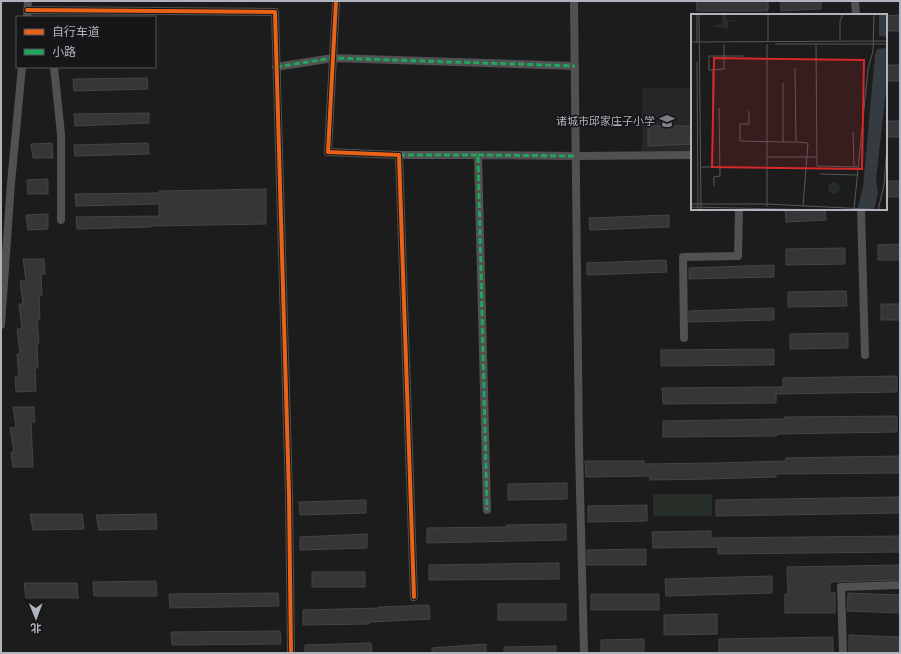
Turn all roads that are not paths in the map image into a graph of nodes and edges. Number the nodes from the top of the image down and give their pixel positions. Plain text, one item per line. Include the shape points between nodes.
1 (28, 1) edge
2 (336, 1) edge
3 (574, 1) edge
4 (855, 1) edge
5 (27, 14) edge
6 (49, 14) edge
7 (856, 14) edge
8 (333, 58) junction
9 (575, 66) junction
10 (276, 67) junction
11 (22, 68) edge
12 (54, 68) edge
13 (399, 155) junction
14 (478, 155) junction
15 (691, 155) edge
16 (576, 156) junction
17 (739, 210) edge
18 (861, 210) edge
19 (61, 220) dead end
20 (1, 325) edge
21 (684, 338) dead end
22 (865, 355) dead end
23 (487, 510) dead end
24 (900, 584) edge
25 (414, 597) dead end
26 (291, 653) edge
27 (584, 653) edge
28 (843, 653) edge

1 - 5 street
2 - 8 street
3 - 9 street
4 - 7 street
5 - 6 street
6 - 10 street via 274,12
8 - 9 street
8 - 10 street
8 - 13 street via 328,152
9 - 16 street
10 - 26 street via 289,487
11 - 20 street
12 - 19 street via 61,134
13 - 14 street
13 - 25 street
14 - 16 street
14 - 23 street
15 - 16 street
16 - 27 street
17 - 21 street via 738,256 682,257
18 - 22 street
24 - 28 street via 841,587

